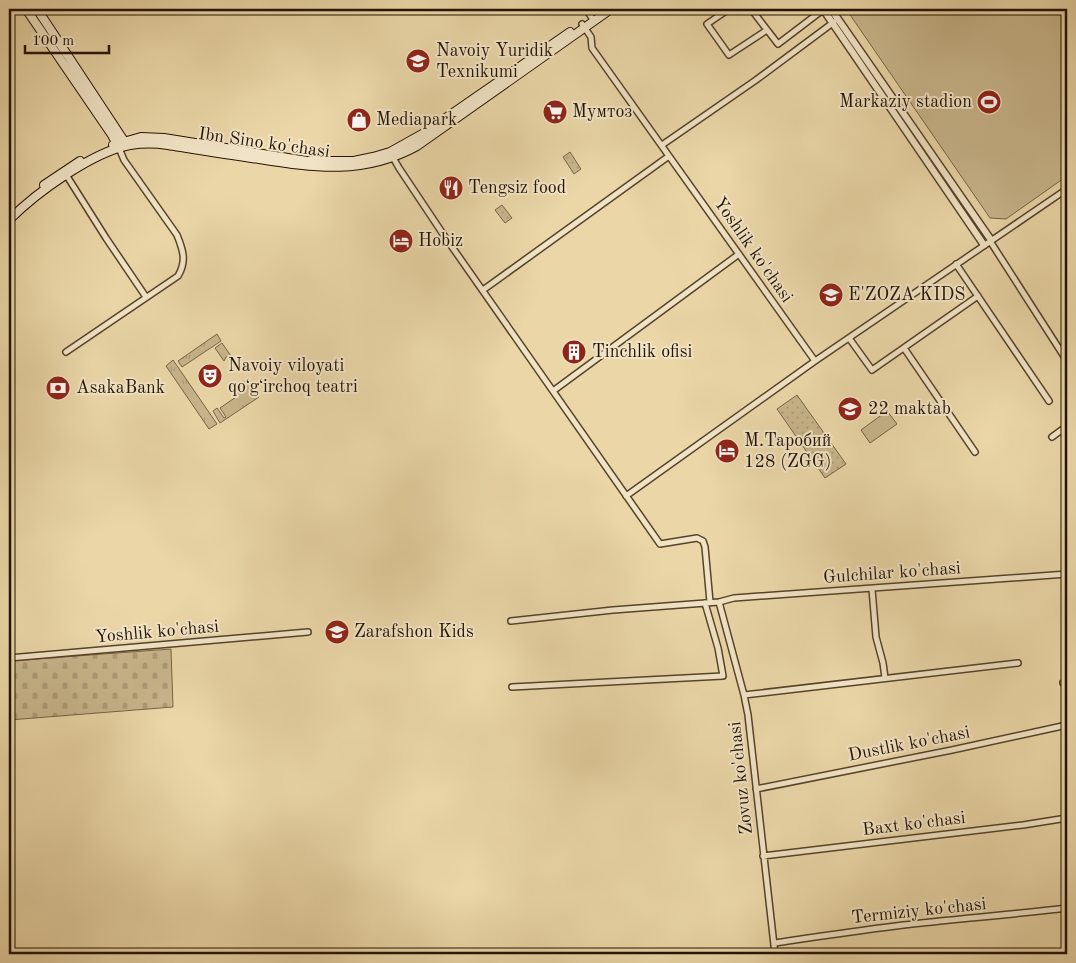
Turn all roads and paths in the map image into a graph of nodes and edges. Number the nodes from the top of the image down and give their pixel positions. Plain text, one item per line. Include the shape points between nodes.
1 (26, 9) edge
2 (38, 9) edge
3 (586, 9) edge
4 (602, 9) edge
5 (611, 9) edge
6 (729, 9) edge
7 (751, 9) edge
8 (824, 9) edge
9 (832, 9) edge
10 (593, 19) junction
11 (836, 21) junction
12 (583, 26) junction
13 (767, 30) junction
14 (122, 144) junction
15 (662, 145) junction
16 (391, 155) junction
17 (669, 156) junction
18 (65, 173) junction
19 (1067, 189) edge
20 (9, 213) edge
21 (9, 220) edge
22 (988, 242) junction
23 (739, 254) junction
24 (956, 264) junction
25 (482, 290) junction
26 (978, 296) junction
27 (146, 297) junction
28 (849, 338) junction
29 (904, 348) junction
30 (66, 352) dead end
31 (815, 361) junction
32 (1067, 361) edge
33 (553, 392) junction
34 (1049, 401) dead end
35 (1067, 426) edge
36 (1052, 437) dead end
37 (975, 452) dead end
38 (626, 496) junction
39 (1067, 574) edge
40 (872, 589) junction
41 (719, 602) junction
42 (708, 603) junction
43 (511, 621) dead end
44 (308, 632) dead end
45 (9, 658) edge
46 (1018, 663) dead end
47 (885, 678) junction
48 (512, 687) dead end
49 (744, 695) junction
50 (1067, 724) edge
51 (756, 789) junction
52 (1067, 818) edge
53 (763, 856) junction
54 (1067, 908) edge
55 (774, 943) junction
56 (775, 954) edge

1 - 14 main road
2 - 14 main road
3 - 10 street
4 - 10 main road
5 - 10 main road
6 - 13 street via 707,24 729,55
7 - 13 street
8 - 11 street
8 - 13 street via 778,44
9 - 11 street
10 - 12 main road
11 - 15 street
11 - 22 street
12 - 15 street, Yoshlik ko'chasi via 591,37 592,48
12 - 16 main road
14 - 16 main road via 141,137 164,138 330,162
14 - 18 main road via 83,159
14 - 27 street via 124,160 173,229 184,254 178,276
15 - 17 street, Yoshlik ko'chasi
16 - 25 street
17 - 23 street, Yoshlik ko'chasi
17 - 25 street
18 - 20 main road
18 - 21 main road
18 - 27 street
19 - 22 street
22 - 24 street
22 - 32 street
23 - 31 street, Yoshlik ko'chasi
23 - 33 street
24 - 26 street
24 - 28 street
25 - 33 street
26 - 29 street
26 - 34 street
27 - 30 street
28 - 29 street via 872,370
28 - 31 street
29 - 37 street
31 - 38 street
33 - 38 street
35 - 36 street
38 - 42 street via 660,544 697,538 703,541
39 - 40 street, Gulchilar ko'chasi
40 - 41 street, Gulchilar ko'chasi via 734,598
40 - 47 street via 876,637
41 - 42 street, Gulchilar ko'chasi
41 - 49 street, Zovuz ko'chasi
42 - 43 street, Gulchilar ko'chasi
42 - 48 street via 723,676
44 - 45 street, Yoshlik ko'chasi
46 - 47 street
47 - 49 street
49 - 51 street, Zovuz ko'chasi
50 - 51 street, Dustlik ko'chasi
51 - 53 street, Zovuz ko'chasi
52 - 53 street, Baxt ko'chasi
53 - 55 street, Zovuz ko'chasi
54 - 55 street, Termiziy ko'chasi via 894,926
55 - 56 street, Zovuz ko'chasi

